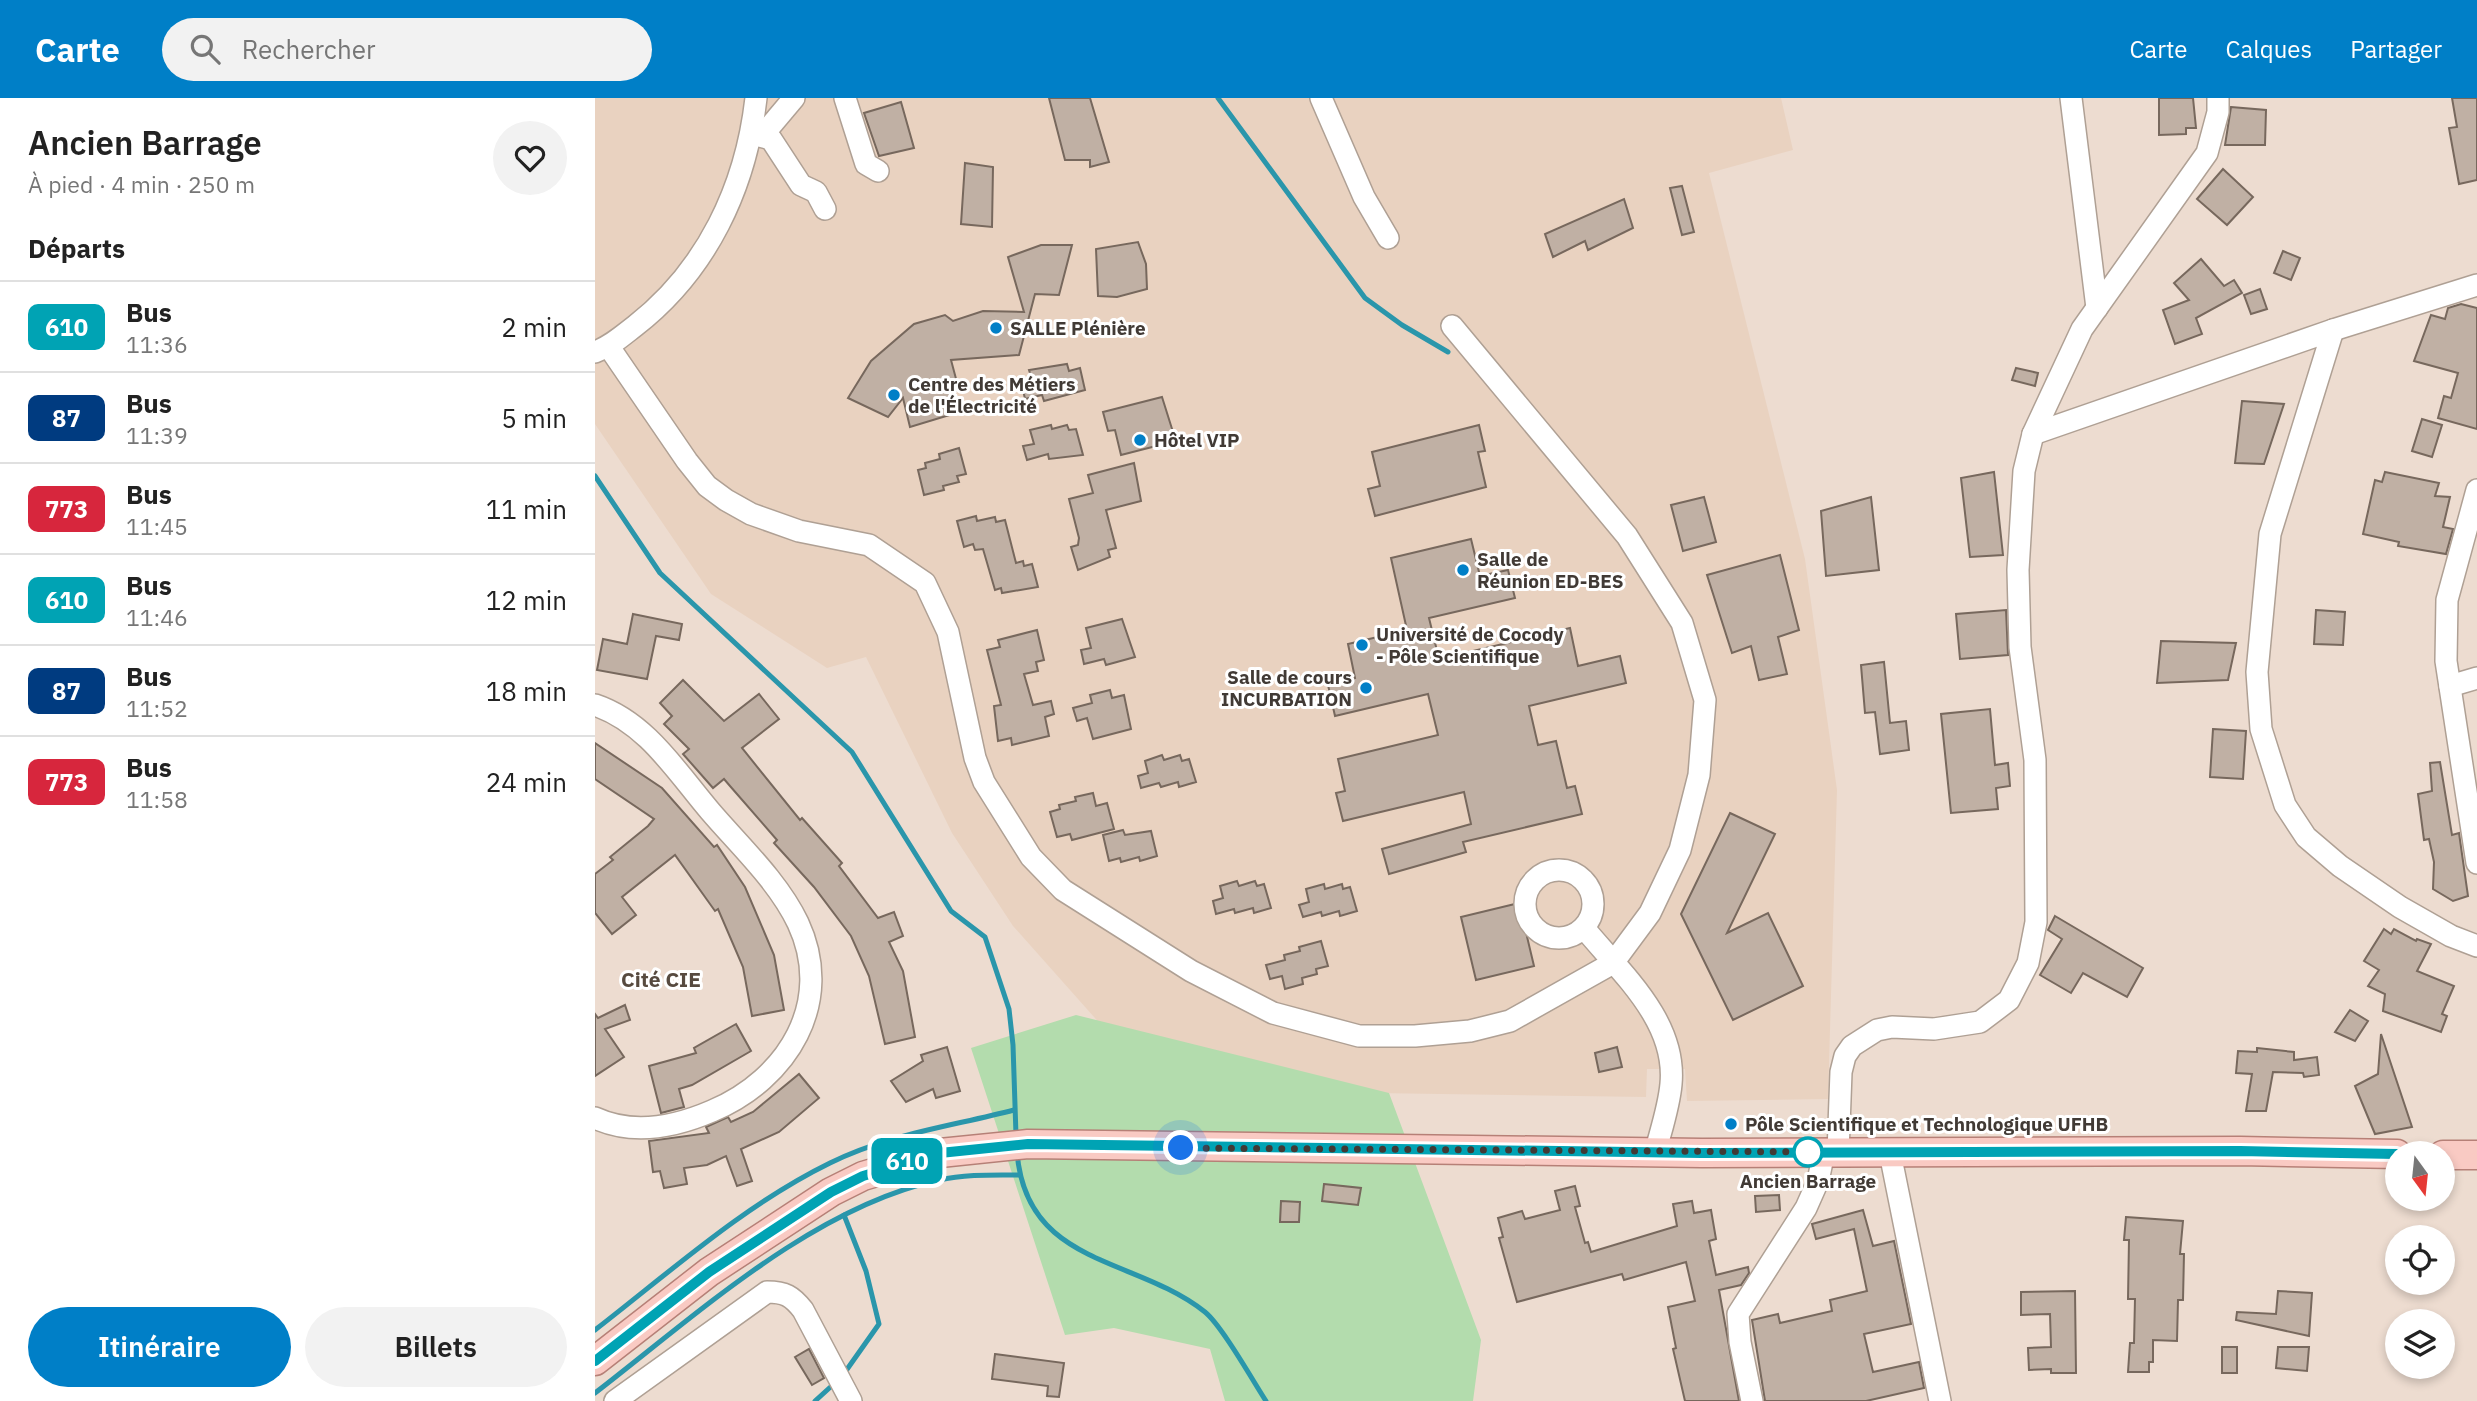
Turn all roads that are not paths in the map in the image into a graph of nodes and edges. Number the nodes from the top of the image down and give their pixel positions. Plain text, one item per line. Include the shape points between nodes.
1 (756, 98) edge
2 (794, 98) edge
3 (845, 98) edge
4 (1321, 98) edge
5 (2071, 98) edge
6 (2218, 98) edge
7 (757, 135) junction
8 (878, 171) dead end
9 (825, 209) dead end
10 (1388, 238) dead end
11 (2477, 285) edge
12 (2097, 308) junction
13 (1452, 326) dead end
14 (2333, 330) junction
15 (602, 349) edge
16 (2033, 433) junction
17 (2477, 490) edge
18 (2477, 678) edge
19 (2450, 686) junction
20 (595, 705) edge
21 (2473, 811) edge
22 (2477, 863) edge
23 (1584, 928) dead end
24 (2477, 946) edge
25 (1613, 963) junction
26 (595, 1118) edge
27 (1831, 1152) junction
28 (1655, 1153) junction
29 (1890, 1153) junction
30 (2385, 1154) edge
31 (2455, 1155) edge
32 (2477, 1155) edge
33 (595, 1361) edge
34 (615, 1401) edge
35 (851, 1401) edge
36 (1752, 1401) edge
37 (1940, 1401) edge

1 - 7 street
2 - 7 street
3 - 8 street via 866,164
4 - 10 street via 1364,197
5 - 12 street
6 - 12 street via 2207,153
7 - 9 street via 771,139 801,185 816,192
7 - 15 street via 713,236 686,277 656,310
11 - 14 street
12 - 16 street via 2082,329
13 - 25 street via 1627,536 1682,623 1705,700 1699,775 1680,850 1650,913
14 - 16 street
14 - 24 street via 2270,534 2257,672 2262,729 2285,805 2306,837 2400,907
15 - 25 street via 687,461 726,500 799,531 869,545 925,583 948,632 975,758 993,800 1031,857 1063,890 1191,971 1273,1013 1359,1036 1415,1036 1510,1021
16 - 27 street via 2024,471 2018,570 2021,647 2035,760 2036,922 2030,953 2017,988 1980,1022 1934,1029 1892,1027 1877,1030 1852,1046 1841,1072
17 - 19 street via 2447,600
18 - 19 street
19 - 21 street
20 - 26 street via 641,729 776,889 808,950 812,985 804,1021 787,1057 733,1100 682,1124 623,1128
21 - 22 street
23 - 25 street
25 - 28 street via 1655,1016 1671,1060 1669,1100
27 - 28 main road
27 - 29 main road
27 - 36 street via 1806,1209 1738,1314
28 - 33 main road via 1028,1144 940,1153 892,1165 831,1192 709,1272
29 - 30 main road
29 - 37 street
31 - 32 main road
34 - 35 street via 767,1293 781,1292 793,1297 803,1310

